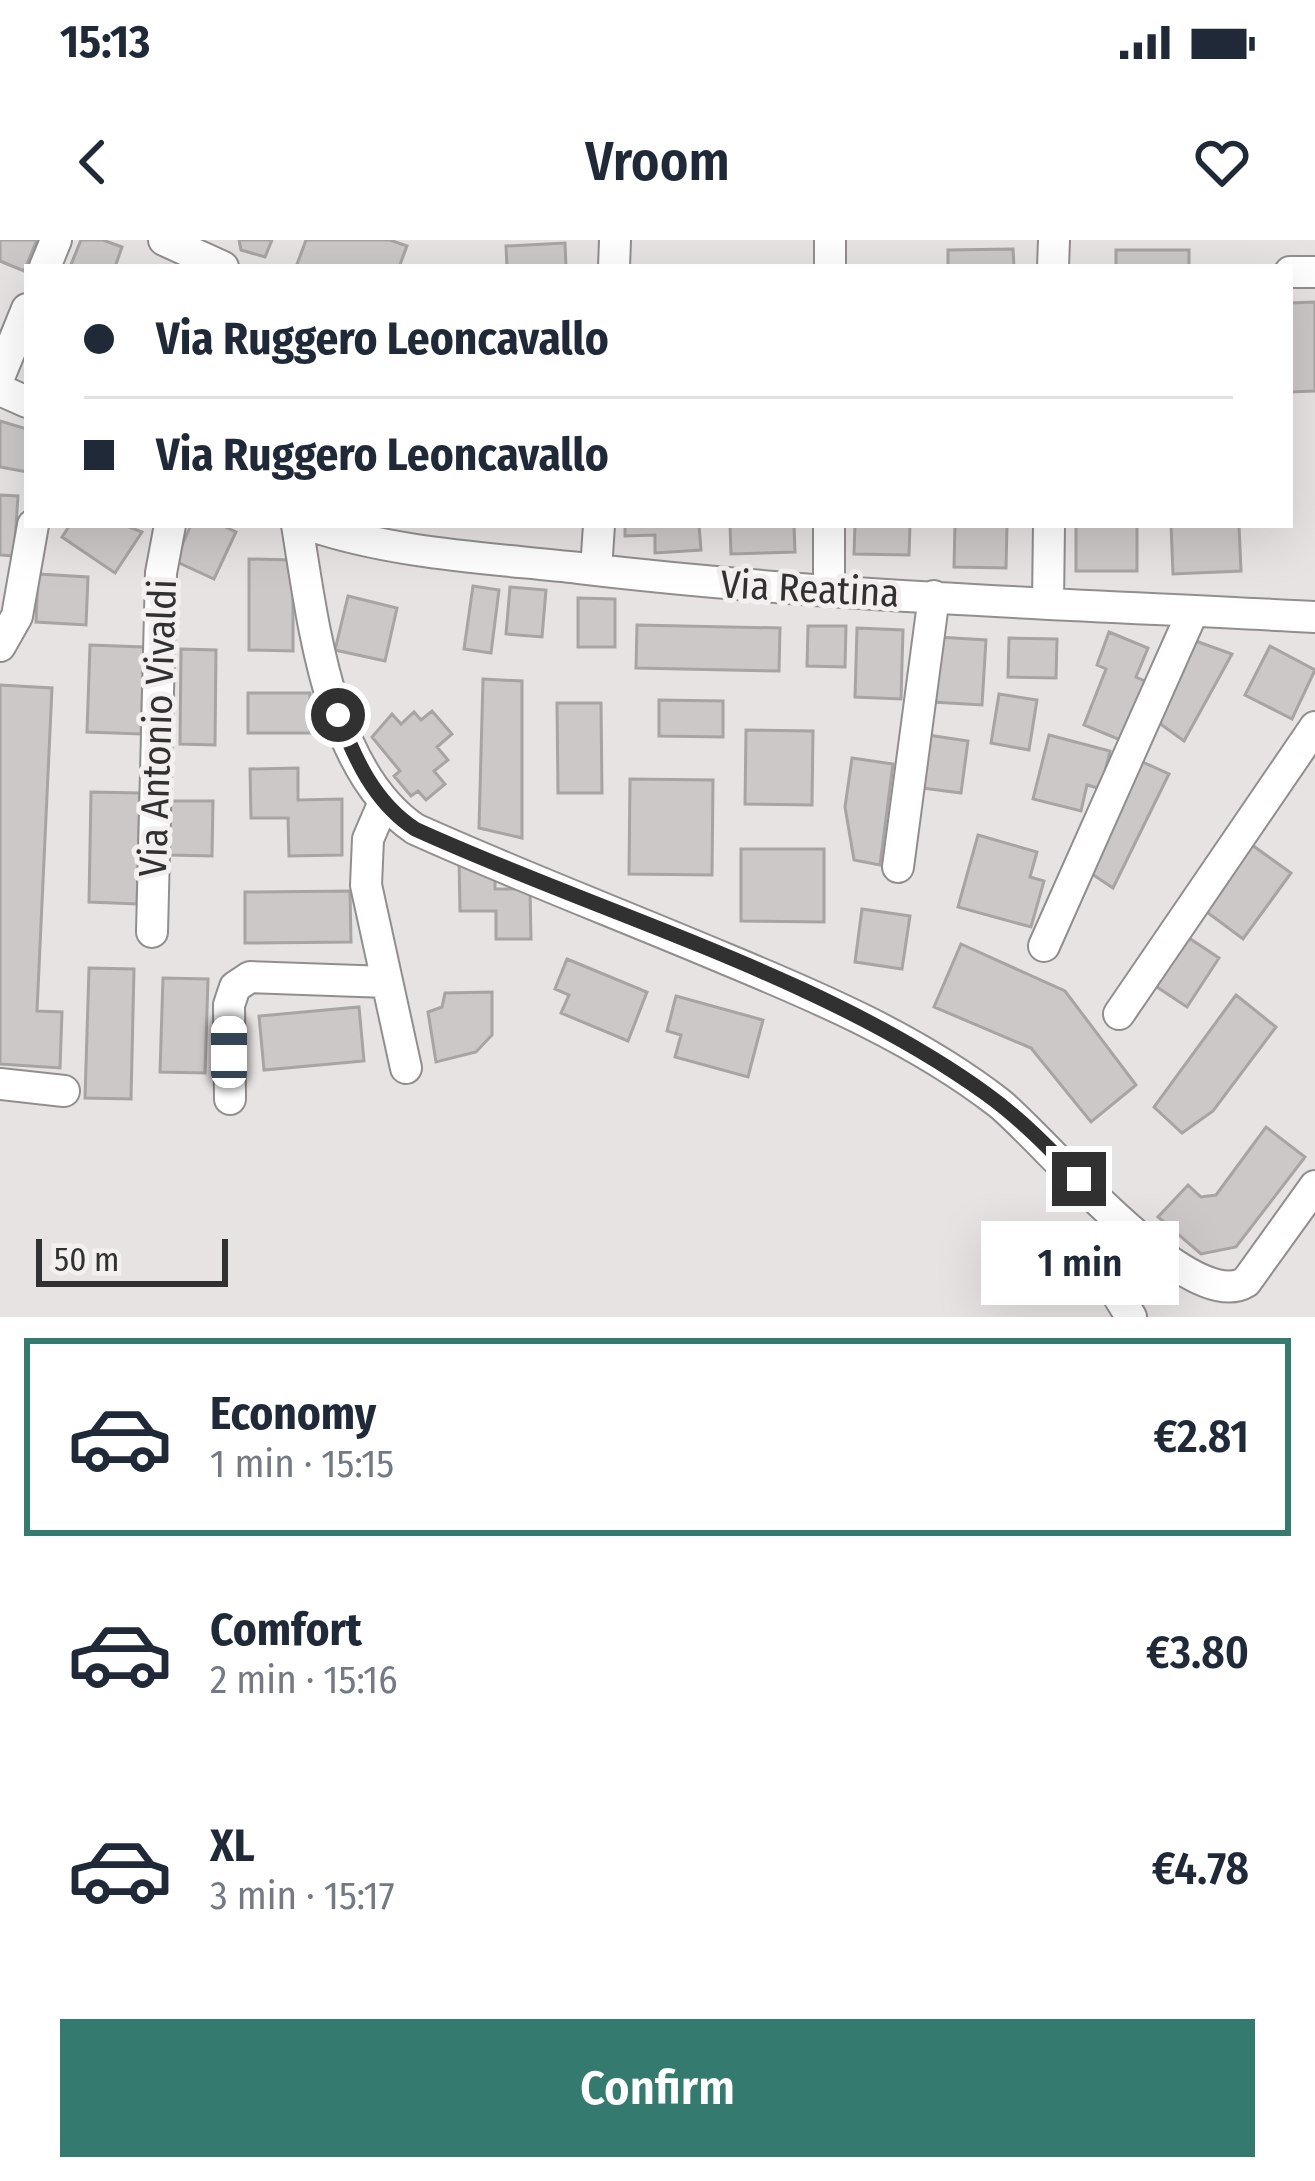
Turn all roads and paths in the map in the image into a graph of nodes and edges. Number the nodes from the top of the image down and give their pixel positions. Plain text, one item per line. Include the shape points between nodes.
1 (164, 240) edge
2 (216, 264) edge
3 (24, 316) edge
4 (0, 375) edge
5 (32, 528) edge
6 (169, 528) edge
7 (298, 528) edge
8 (320, 528) edge
9 (599, 528) edge
10 (829, 528) edge
11 (1049, 528) edge
12 (596, 570) junction
13 (830, 590) junction
14 (934, 596) junction
15 (1048, 602) junction
16 (1193, 610) junction
17 (1315, 617) edge
18 (0, 646) edge
19 (1315, 728) edge
20 (384, 802) junction
21 (898, 868) dead end
22 (152, 932) dead end
23 (1043, 946) dead end
24 (387, 982) junction
25 (1119, 1014) dead end
26 (406, 1068) dead end
27 (0, 1084) edge
28 (64, 1090) dead end
29 (230, 1099) dead end
30 (1315, 1186) edge
31 (1118, 1219) junction
32 (1131, 1317) edge

1 - 2 street
3 - 4 street
5 - 18 street via 17,616
6 - 22 street, Via Antonio Vivaldi via 161,573
7 - 20 street via 338,715
8 - 12 street, Via Reatina
9 - 12 street
10 - 13 street
11 - 15 street
12 - 13 street, Via Reatina
13 - 14 street, Via Reatina
14 - 15 street, Via Reatina
14 - 21 street
15 - 16 street, Via Reatina
16 - 17 street, Via Reatina
16 - 23 street
19 - 25 street
20 - 24 street via 364,872
20 - 31 street via 421,831 811,994 887,1034 998,1102
24 - 26 street
24 - 29 street via 250,977 235,987
27 - 28 street
30 - 31 street via 1255,1272 1232,1289 1163,1260
31 - 32 street via 1103,1256

